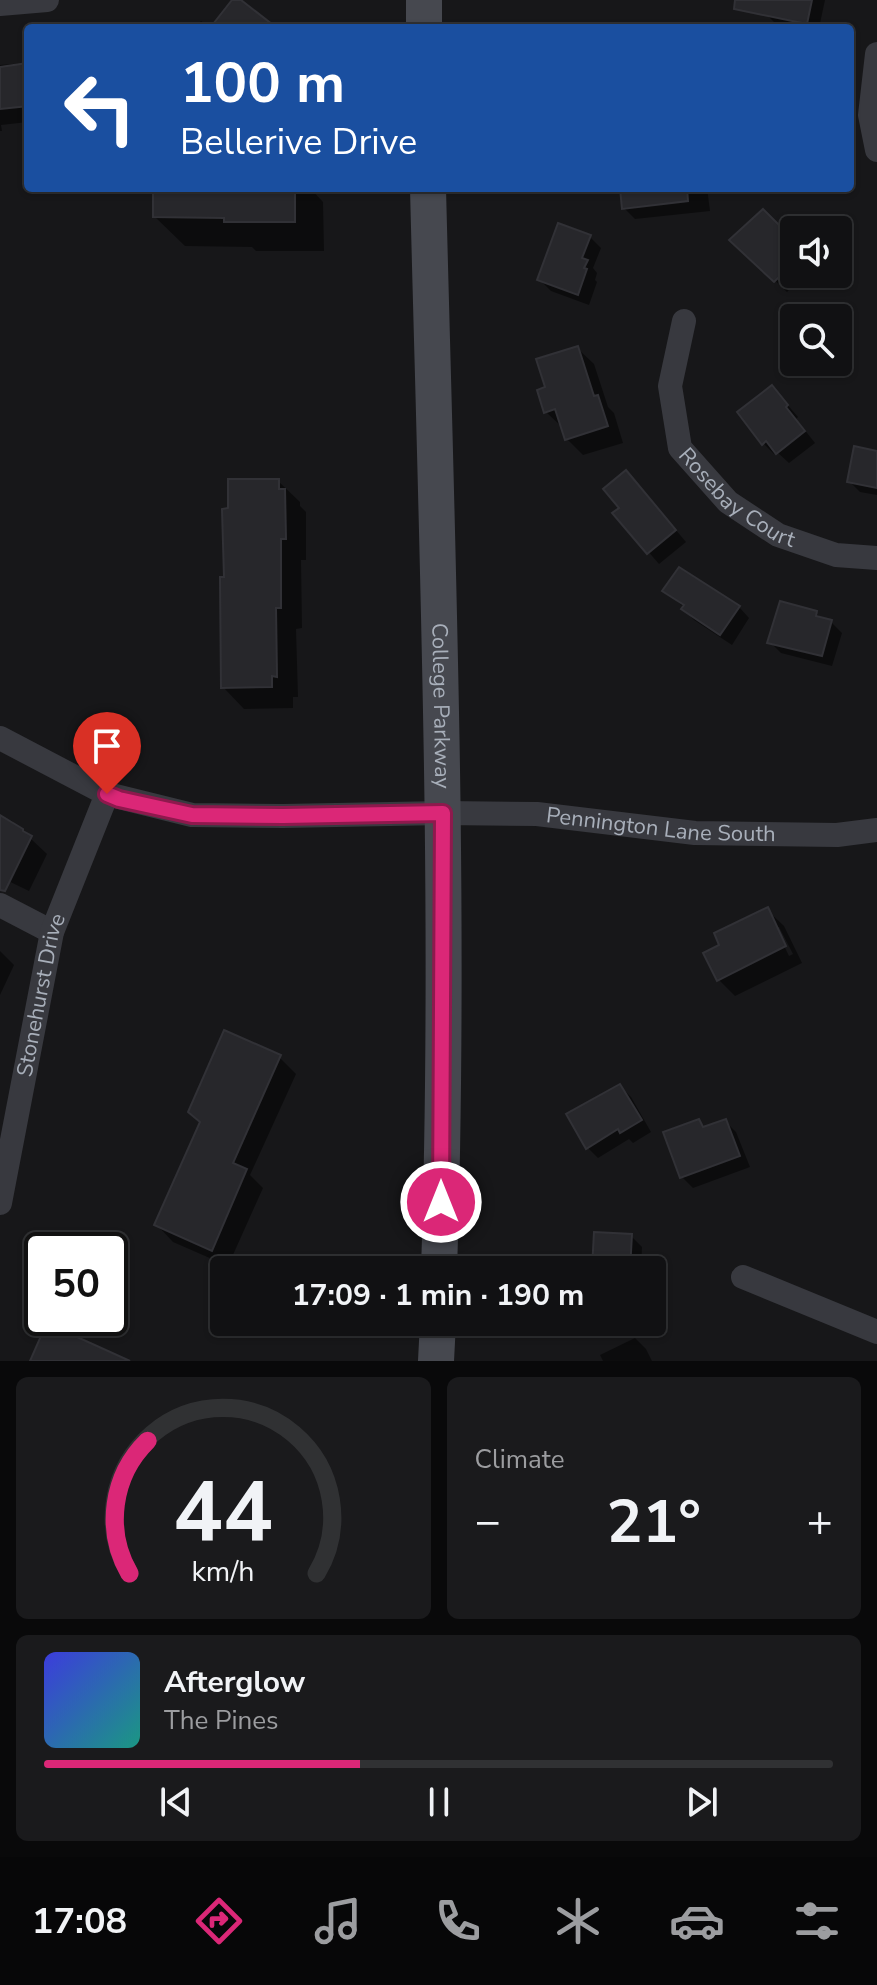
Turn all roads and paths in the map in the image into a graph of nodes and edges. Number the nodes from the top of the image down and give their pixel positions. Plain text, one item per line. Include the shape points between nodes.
1 (47, 0) edge
2 (424, 0) edge
3 (0, 4) edge
4 (424, 24) edge
5 (877, 54) edge
6 (877, 150) edge
7 (428, 192) edge
8 (684, 321) dead end
9 (877, 558) edge
10 (0, 738) edge
11 (107, 794) junction
12 (443, 813) junction
13 (877, 830) edge
14 (0, 905) edge
15 (52, 932) junction
16 (0, 1203) edge
17 (439, 1256) edge
18 (743, 1277) dead end
19 (877, 1332) edge
20 (437, 1336) edge
21 (436, 1361) edge

1 - 3 street
2 - 4 main road
5 - 6 street via 870,115
7 - 12 main road, College Parkway
8 - 9 street, Rosebay Court via 670,386 680,448 728,502 778,535 836,555
10 - 11 street, Pennington Lane South
11 - 12 street, Pennington Lane South via 192,815
11 - 15 street, Stonehurst Drive
12 - 13 street, Pennington Lane South via 537,814 695,833 837,835
12 - 17 main road, College Parkway
14 - 15 street
15 - 16 street, Stonehurst Drive
18 - 19 street
20 - 21 main road

